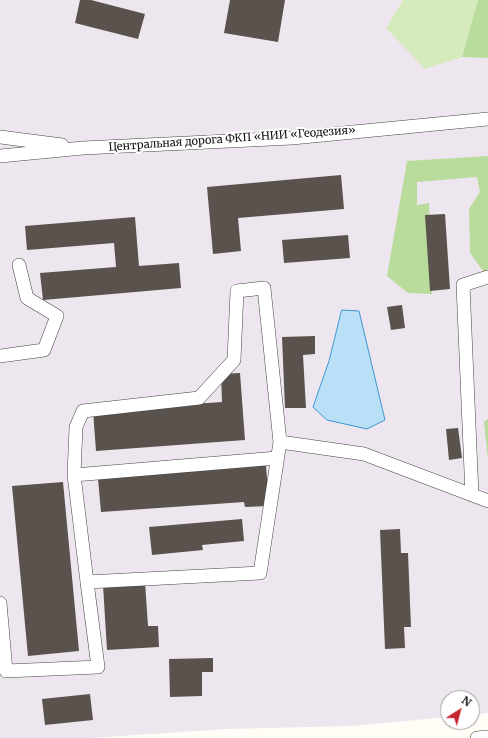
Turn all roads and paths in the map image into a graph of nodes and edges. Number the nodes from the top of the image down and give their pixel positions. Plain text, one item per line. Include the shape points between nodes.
1 (488, 119) edge
2 (0, 136) edge
3 (83, 148) junction
4 (0, 156) edge
5 (19, 265) dead end
6 (488, 277) edge
7 (0, 356) edge
8 (280, 442) junction
9 (277, 458) junction
10 (74, 475) junction
11 (472, 495) junction
12 (488, 501) edge
13 (87, 582) junction
14 (0, 604) edge
15 (488, 737) edge
16 (477, 738) edge

1 - 3 street, Центральная дорога ФКП «НИИ «Геодезия» via 292,138
2 - 3 street
3 - 4 street, Центральная дорога ФКП «НИИ «Геодезия»
5 - 7 street via 27,298 57,316 44,350
6 - 11 street via 463,285
8 - 9 street
8 - 10 street via 264,288 237,290 234,360 199,398 83,411 76,427
8 - 11 street via 364,454
9 - 10 street
9 - 13 street via 260,573
10 - 13 street
11 - 12 street
13 - 14 street via 98,667 6,671
15 - 16 street

